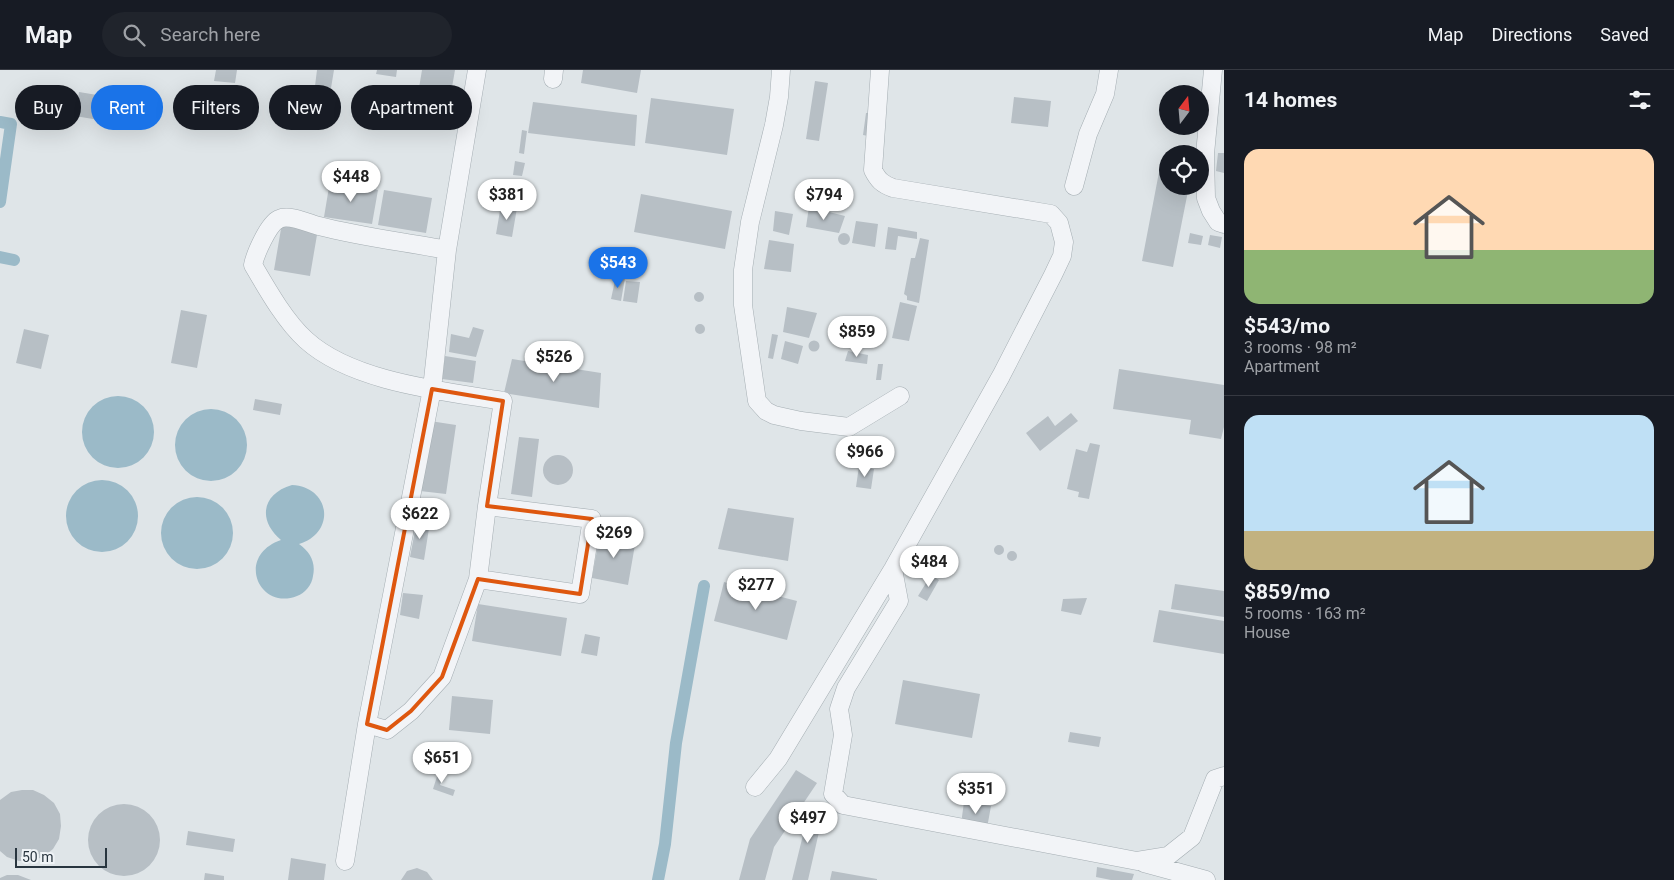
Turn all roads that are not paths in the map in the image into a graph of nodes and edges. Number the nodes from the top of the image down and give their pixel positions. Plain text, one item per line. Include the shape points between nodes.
1 (477, 70) edge
2 (781, 70) edge
3 (880, 70) edge
4 (1108, 70) edge
5 (1213, 70) edge
6 (1074, 186) dead end
7 (1224, 224) edge
8 (447, 250) junction
9 (432, 389) junction
10 (900, 396) dead end
11 (487, 506) junction
12 (893, 569) junction
13 (478, 579) junction
14 (367, 724) junction
15 (1224, 776) edge
16 (755, 787) dead end
17 (345, 861) dead end
18 (1137, 861) junction
19 (1206, 880) edge

1 - 8 street
2 - 10 street via 774,125 750,222 743,270 743,305 757,401 774,415 849,427
3 - 12 street via 873,170 878,180 893,188 1051,214 1059,224 1064,242 1062,256 1005,368
4 - 6 street via 1105,94 1088,134
5 - 7 street via 1205,154 1206,198 1218,222
8 - 9 street
8 - 9 street via 327,228 286,217 277,220 255,255 253,265 268,292 305,340 326,355 382,378
9 - 11 street via 504,401
9 - 14 street
11 - 13 street
11 - 13 street via 592,519 580,594
12 - 16 street via 778,759
12 - 18 street via 899,601 846,688 839,709 843,735 833,794 843,805
13 - 14 street via 442,677 411,711 387,730
14 - 17 street
15 - 18 street via 1215,779 1192,837 1168,856
18 - 19 street

